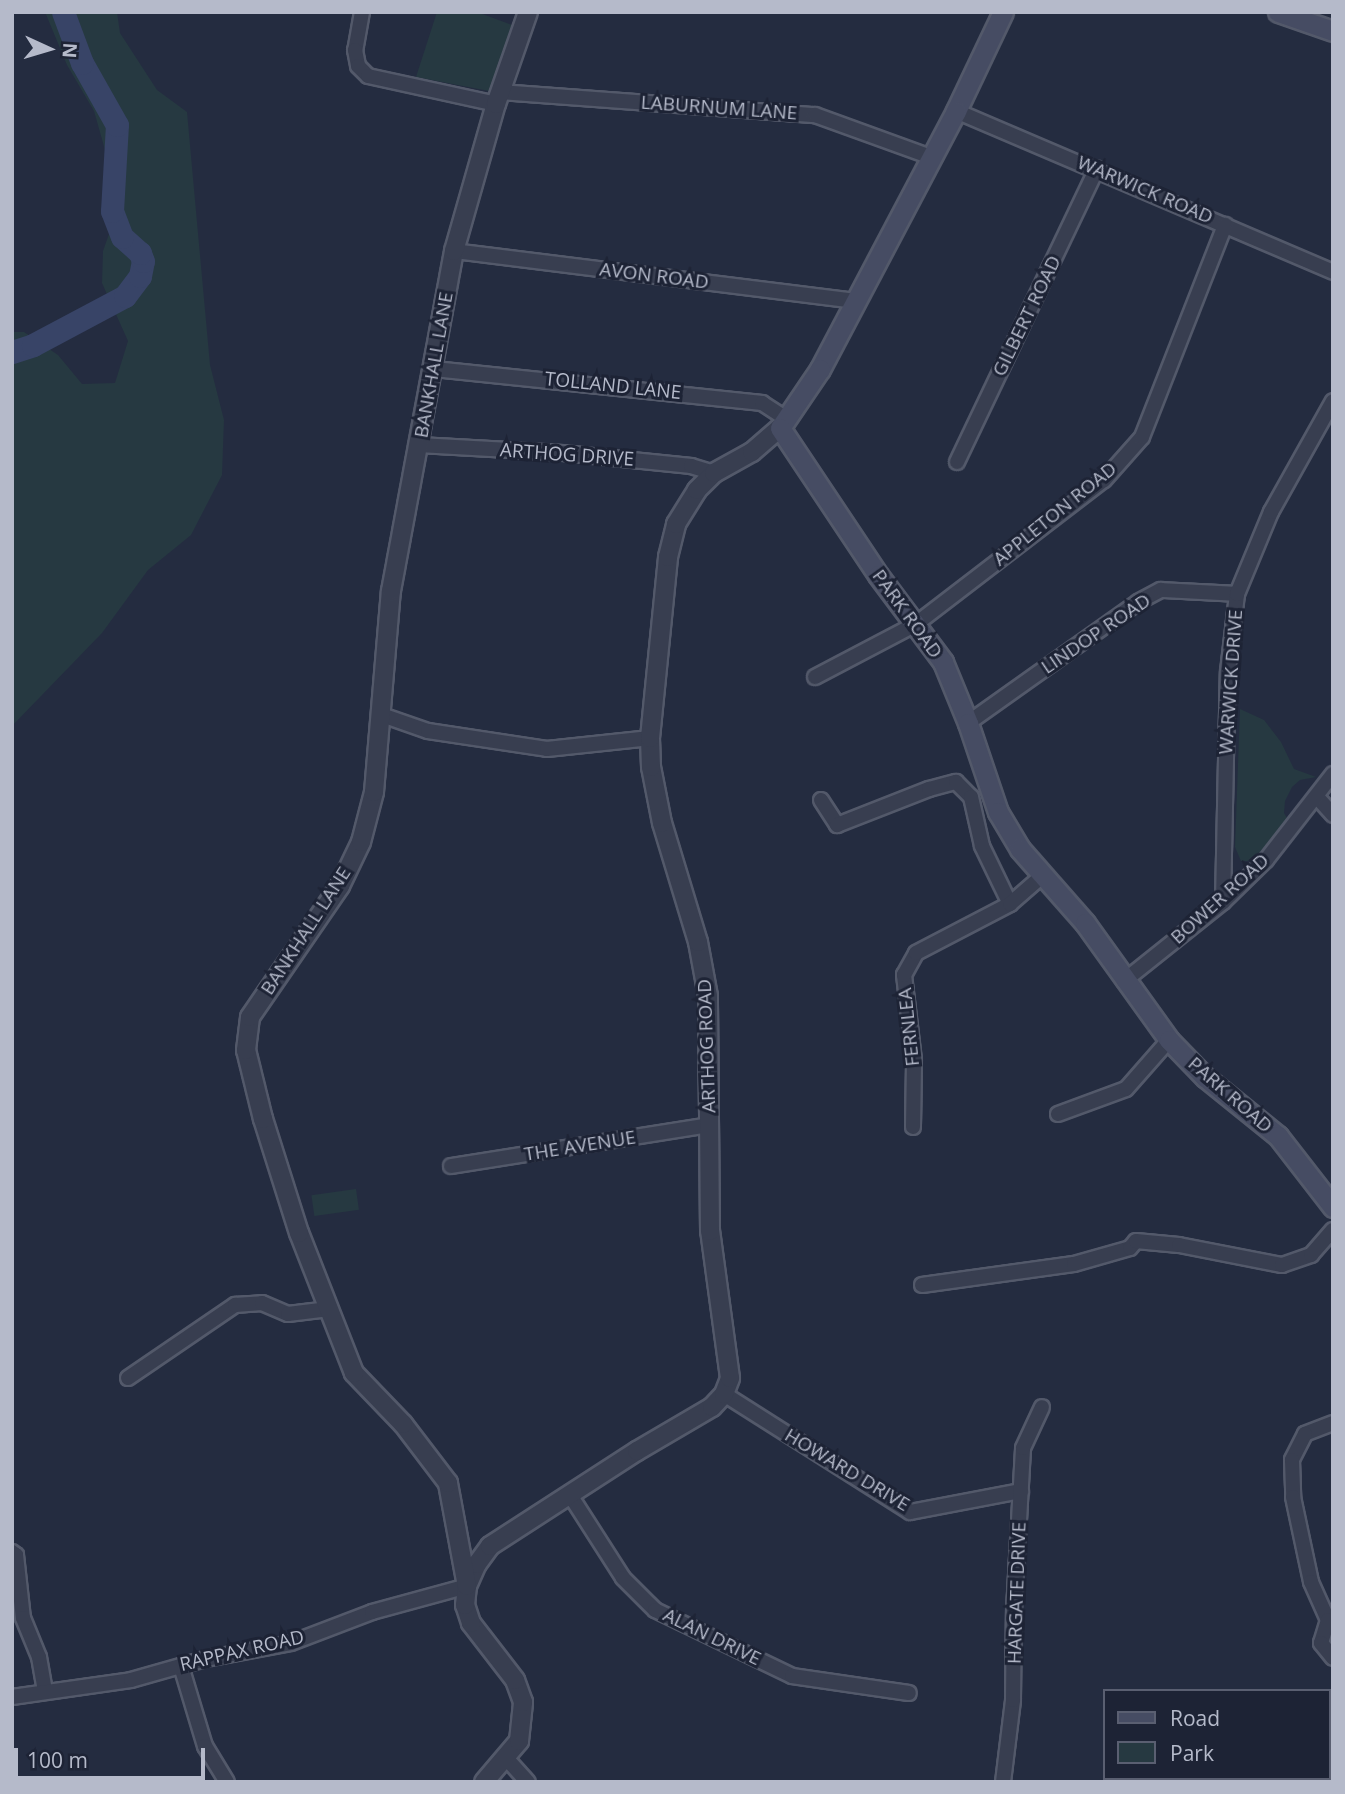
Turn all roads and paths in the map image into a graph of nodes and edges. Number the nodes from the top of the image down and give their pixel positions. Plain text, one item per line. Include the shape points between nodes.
1 (362, 12) edge
2 (528, 12) edge
3 (1003, 12) edge
4 (1279, 12) edge
5 (1333, 31) edge
6 (498, 98) junction
7 (956, 111) junction
8 (931, 157) junction
9 (1097, 169) junction
10 (1225, 225) junction
11 (454, 251) junction
12 (1333, 272) edge
13 (855, 300) junction
14 (434, 369) junction
15 (1333, 401) edge
16 (783, 423) junction
17 (419, 445) junction
18 (957, 462) dead end
19 (714, 473) junction
20 (1237, 594) junction
21 (916, 624) junction
22 (816, 677) dead end
23 (379, 714) junction
24 (968, 723) junction
25 (650, 738) junction
26 (1333, 774) edge
27 (1317, 797) junction
28 (821, 800) dead end
29 (1331, 811) edge
30 (1042, 876) junction
31 (1223, 902) junction
32 (1010, 904) junction
33 (1125, 981) junction
34 (1169, 1040) junction
35 (1058, 1114) dead end
36 (710, 1125) junction
37 (913, 1127) dead end
38 (451, 1166) dead end
39 (1333, 1207) edge
40 (1333, 1230) edge
41 (922, 1284) dead end
42 (327, 1309) junction
43 (128, 1378) dead end
44 (724, 1394) junction
45 (1042, 1407) dead end
46 (1333, 1423) edge
47 (1021, 1491) junction
48 (570, 1495) junction
49 (12, 1552) edge
50 (467, 1586) junction
51 (1331, 1619) edge
52 (1333, 1658) edge
53 (181, 1666) junction
54 (44, 1690) junction
55 (909, 1693) dead end
56 (12, 1697) edge
57 (506, 1759) junction
58 (227, 1782) edge
59 (484, 1782) edge
60 (528, 1782) edge
61 (1003, 1782) edge

1 - 6 street, LABURNUM LANE via 355,50 358,66 368,76
2 - 6 street, BANKHALL LANE
3 - 7 main road
4 - 5 main road
6 - 8 street, LABURNUM LANE via 815,115
6 - 11 street, BANKHALL LANE
7 - 8 main road
7 - 9 street, WARWICK ROAD
8 - 13 main road
9 - 10 street, WARWICK ROAD
9 - 18 street, GILBERT ROAD
10 - 12 street, WARWICK ROAD
10 - 21 street, APPLETON ROAD via 1142,438 1104,480
11 - 13 street, AVON ROAD
11 - 14 street, BANKHALL LANE
13 - 16 main road via 820,369
14 - 16 street, TOLLAND LANE via 762,403
14 - 17 street, BANKHALL LANE
15 - 20 street, WARWICK DRIVE via 1270,512
16 - 19 street, ARTHOG ROAD via 752,452
16 - 21 main road, PARK ROAD via 878,575
17 - 19 street, ARTHOG DRIVE via 563,453 691,466
17 - 23 street, BANKHALL LANE via 391,592
19 - 25 street, ARTHOG ROAD via 684,509 671,539
20 - 24 street, LINDOP ROAD via 1161,590
20 - 31 street, WARWICK DRIVE via 1228,671
21 - 22 street, APPLETON ROAD
21 - 24 main road, PARK ROAD via 943,662
23 - 25 street via 428,731 547,749
23 - 42 street, BANKHALL LANE via 374,792 361,842 340,886 250,1017 246,1050 289,1202
24 - 30 main road, PARK ROAD via 998,812
25 - 36 street, ARTHOG ROAD via 662,823 705,971
26 - 27 street, BOWER ROAD
27 - 29 street
27 - 31 street, BOWER ROAD via 1266,860
28 - 32 street via 837,825 956,782 971,797 982,846
30 - 32 street, FERNLEA
30 - 33 main road, PARK ROAD via 1085,923
31 - 33 street, BOWER ROAD
32 - 37 street, FERNLEA via 916,953 904,975 914,1060
33 - 34 main road, PARK ROAD
34 - 35 street via 1126,1089
34 - 39 main road, PARK ROAD via 1205,1077 1278,1136
36 - 38 street, THE AVENUE
36 - 44 street, ARTHOG ROAD via 710,1231 730,1378
40 - 41 street via 1311,1255 1282,1265 1136,1241 1130,1248 1074,1264
42 - 43 street via 288,1314 262,1303 235,1305
42 - 50 street, BANKHALL LANE via 354,1373 403,1424 448,1483
44 - 47 street, HOWARD DRIVE via 910,1512
44 - 48 street
45 - 47 street, HARGATE DRIVE via 1023,1448
46 - 51 street via 1305,1434 1292,1460 1293,1497 1311,1582
47 - 61 street, HARGATE DRIVE via 1013,1700
48 - 50 street via 490,1546
48 - 55 street, ALAN DRIVE via 623,1578 655,1610 792,1676
49 - 54 street via 23,1618 39,1657
50 - 53 street, RAPPAX ROAD via 372,1612 291,1643
50 - 57 street, BANKHALL LANE via 464,1605 471,1623 515,1680 523,1702 519,1741
51 - 52 street via 1321,1643
53 - 54 street, RAPPAX ROAD via 131,1680
53 - 58 street via 205,1746
54 - 56 street, RAPPAX ROAD
57 - 59 street, BANKHALL LANE
57 - 60 street

